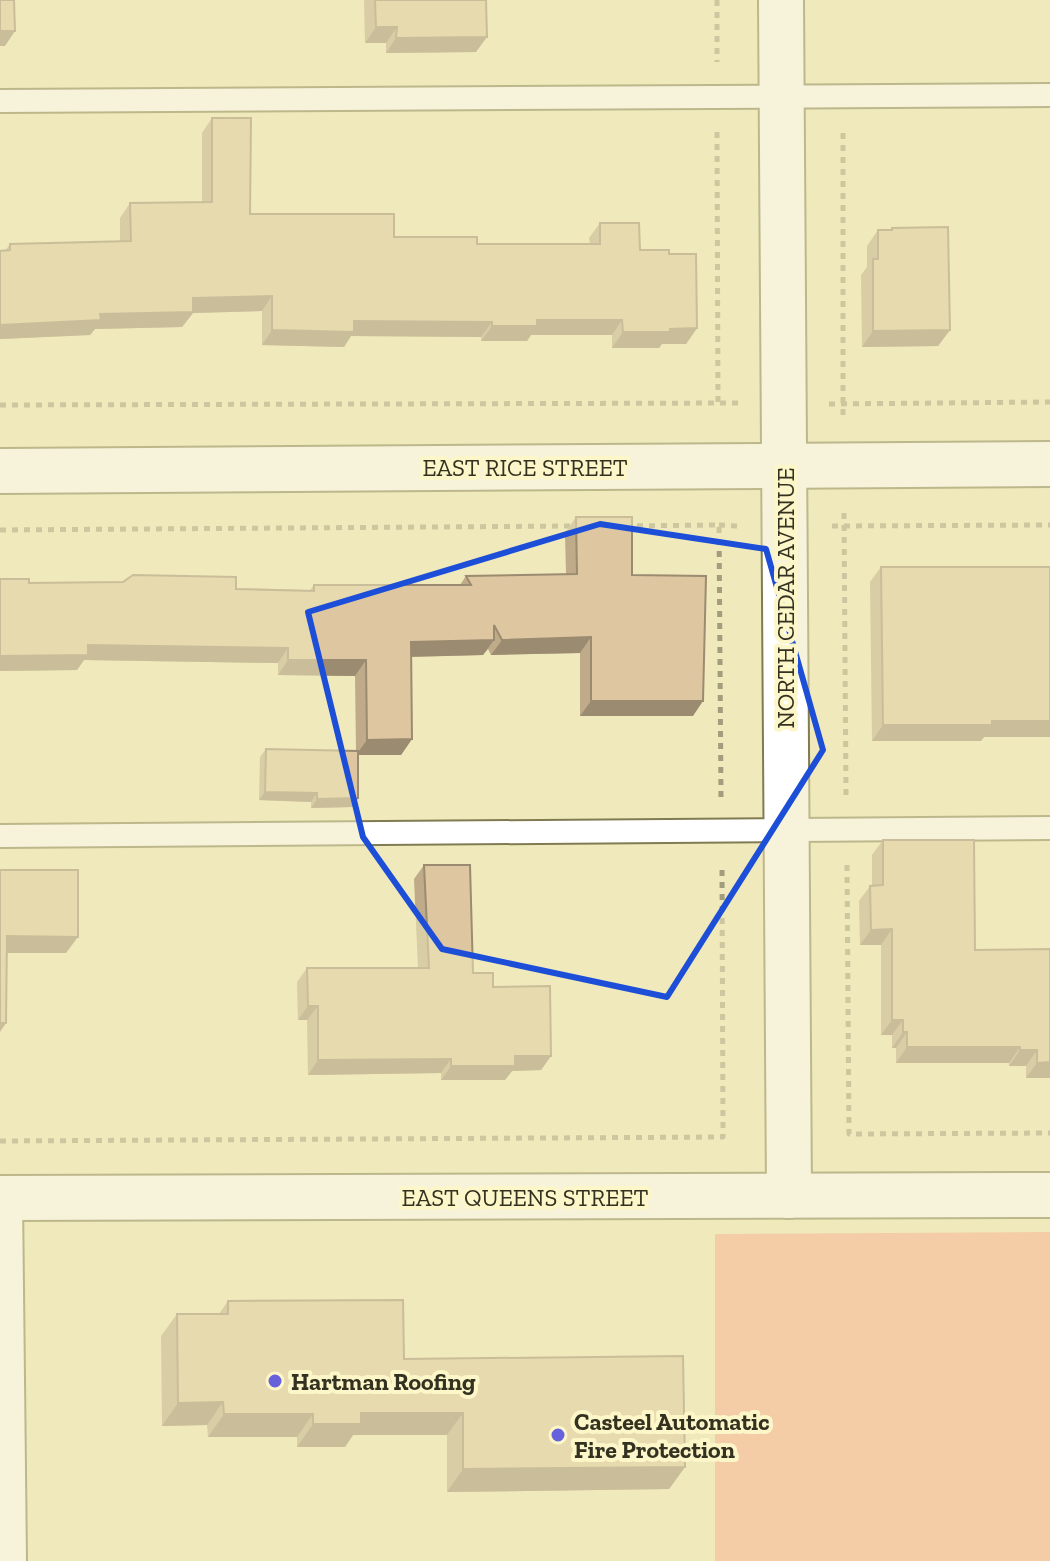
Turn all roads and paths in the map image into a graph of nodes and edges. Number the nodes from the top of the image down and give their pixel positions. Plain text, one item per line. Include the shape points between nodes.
1 (717, 0) edge
2 (781, 0) edge
3 (1050, 95) edge
4 (782, 96) junction
5 (843, 96) junction
6 (717, 97) junction
7 (0, 101) edge
8 (1050, 402) edge
9 (718, 403) junction
10 (784, 403) junction
11 (843, 404) junction
12 (0, 405) edge
13 (1050, 464) edge
14 (843, 465) junction
15 (784, 466) junction
16 (0, 471) edge
17 (719, 525) dead end
18 (1050, 525) edge
19 (785, 526) junction
20 (845, 526) junction
21 (1050, 828) edge
22 (787, 829) junction
23 (847, 829) junction
24 (0, 836) edge
25 (1050, 1133) edge
26 (1050, 1195) edge
27 (789, 1196) junction
28 (0, 1198) edge
29 (4, 1561) edge

1 - 6 path
2 - 4 street, NORTH CEDAR AVENUE
3 - 5 lane
4 - 5 lane
4 - 6 lane
4 - 10 street, NORTH CEDAR AVENUE
5 - 11 path
6 - 7 lane
6 - 9 path
8 - 11 path
9 - 10 path
9 - 12 path
10 - 11 path
10 - 15 street, NORTH CEDAR AVENUE
11 - 14 path
13 - 14 street, EAST RICE STREET
14 - 15 street, EAST RICE STREET
14 - 20 path
15 - 16 street, EAST RICE STREET
15 - 19 street, NORTH CEDAR AVENUE
17 - 19 path
18 - 20 path
19 - 20 path
19 - 22 street, NORTH CEDAR AVENUE
20 - 23 path
21 - 23 lane
22 - 23 lane
22 - 24 lane
22 - 27 street, NORTH CEDAR AVENUE
23 - 25 path via 849,1134
26 - 27 street, EAST QUEENS STREET
27 - 28 street, EAST QUEENS STREET
28 - 29 street

